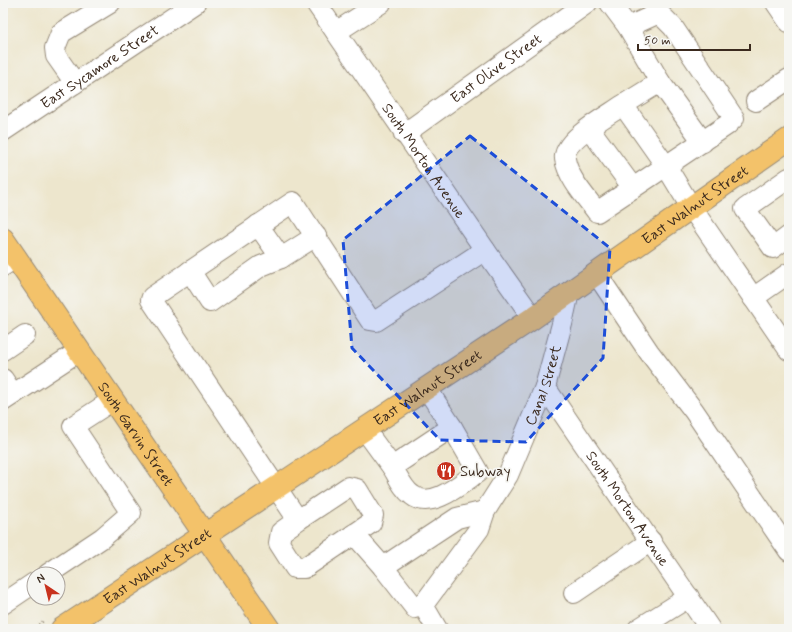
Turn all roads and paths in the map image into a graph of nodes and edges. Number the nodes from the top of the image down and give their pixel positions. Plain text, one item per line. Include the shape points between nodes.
1 (110, 3) edge
2 (195, 3) edge
3 (316, 3) edge
4 (381, 3) edge
5 (587, 3) edge
6 (610, 3) edge
7 (776, 3) edge
8 (171, 10) edge
9 (789, 22) edge
10 (628, 27) junction
11 (336, 32) junction
12 (789, 79) edge
13 (660, 82) junction
14 (75, 83) junction
15 (756, 101) dead end
16 (623, 105) junction
17 (589, 128) junction
18 (3, 131) edge
19 (404, 134) junction
20 (789, 139) edge
21 (703, 142) junction
22 (666, 166) junction
23 (789, 178) edge
24 (633, 188) junction
25 (691, 207) junction
26 (258, 225) junction
27 (316, 236) junction
28 (789, 236) edge
29 (3, 239) edge
30 (485, 250) junction
31 (281, 258) junction
32 (9, 262) edge
33 (190, 271) junction
34 (596, 273) junction
35 (789, 273) edge
36 (569, 292) junction
37 (753, 298) junction
38 (533, 318) junction
39 (25, 335) dead end
40 (3, 350) edge
41 (789, 350) edge
42 (79, 351) junction
43 (545, 387) junction
44 (427, 388) junction
45 (6, 391) edge
46 (113, 400) junction
47 (452, 427) junction
48 (365, 430) junction
49 (392, 467) junction
50 (478, 472) junction
51 (503, 482) junction
52 (277, 488) junction
53 (485, 511) junction
54 (298, 520) junction
55 (354, 534) junction
56 (205, 536) junction
57 (651, 541) junction
58 (789, 551) edge
59 (60, 566) edge
60 (383, 567) junction
61 (26, 588) edge
62 (574, 593) dead end
63 (689, 597) junction
64 (3, 604) edge
65 (423, 605) junction
66 (266, 628) edge
67 (62, 629) edge
68 (437, 629) edge
69 (638, 629) edge
70 (710, 629) edge

1 - 14 street via 60,33 55,48 56,56
2 - 8 street, East Sycamore Street
3 - 11 street, South Morton Avenue
4 - 11 street
5 - 19 street, East Olive Street
6 - 10 street
7 - 9 street
8 - 14 street, East Sycamore Street
10 - 13 street
10 - 21 street via 659,13 674,27 734,118
11 - 19 street, South Morton Avenue
12 - 15 street
13 - 16 street
13 - 21 street
14 - 18 street, East Sycamore Street
16 - 17 street
16 - 22 street
17 - 24 street
17 - 24 street via 567,147 564,159 572,177 596,212
19 - 30 street, South Morton Avenue
20 - 25 main road, East Walnut Street
21 - 22 street
22 - 24 street
22 - 25 street
23 - 28 street via 745,209 773,248
25 - 34 main road, East Walnut Street
25 - 37 street
26 - 27 street via 293,202
26 - 31 street
26 - 33 street
27 - 30 street via 370,320 376,321
27 - 31 street
29 - 32 main road, South Garvin Street
30 - 38 street, South Morton Avenue
31 - 33 street via 261,266 210,302
32 - 42 main road, South Garvin Street
33 - 52 street via 151,300
34 - 36 main road, East Walnut Street
34 - 58 street
35 - 37 street
36 - 38 main road, East Walnut Street
36 - 43 street, Canal Street
37 - 41 street
38 - 44 main road, East Walnut Street
39 - 40 street
42 - 45 street
42 - 46 main road, South Garvin Street
43 - 51 street, Canal Street
43 - 57 street, South Morton Avenue
44 - 47 street
44 - 48 main road, East Walnut Street
46 - 56 main road, South Garvin Street
46 - 59 street via 73,426 131,513 102,538
47 - 49 street
47 - 50 street
48 - 49 street
48 - 52 main road, East Walnut Street
49 - 50 street via 412,496 419,499 439,498
50 - 51 street
51 - 53 street, Canal Street
52 - 54 street
52 - 56 main road, East Walnut Street
53 - 60 street via 457,518
53 - 65 street, Canal Street via 478,529
54 - 55 street via 348,487 357,490 373,515 371,523
54 - 55 street via 281,532 279,543 295,568 304,568
55 - 60 street
56 - 66 main road, South Garvin Street
56 - 67 main road, East Walnut Street
57 - 62 street
57 - 63 street, South Morton Avenue
60 - 65 street via 415,608
61 - 64 street
63 - 69 street
63 - 70 street, South Morton Avenue
65 - 68 street

